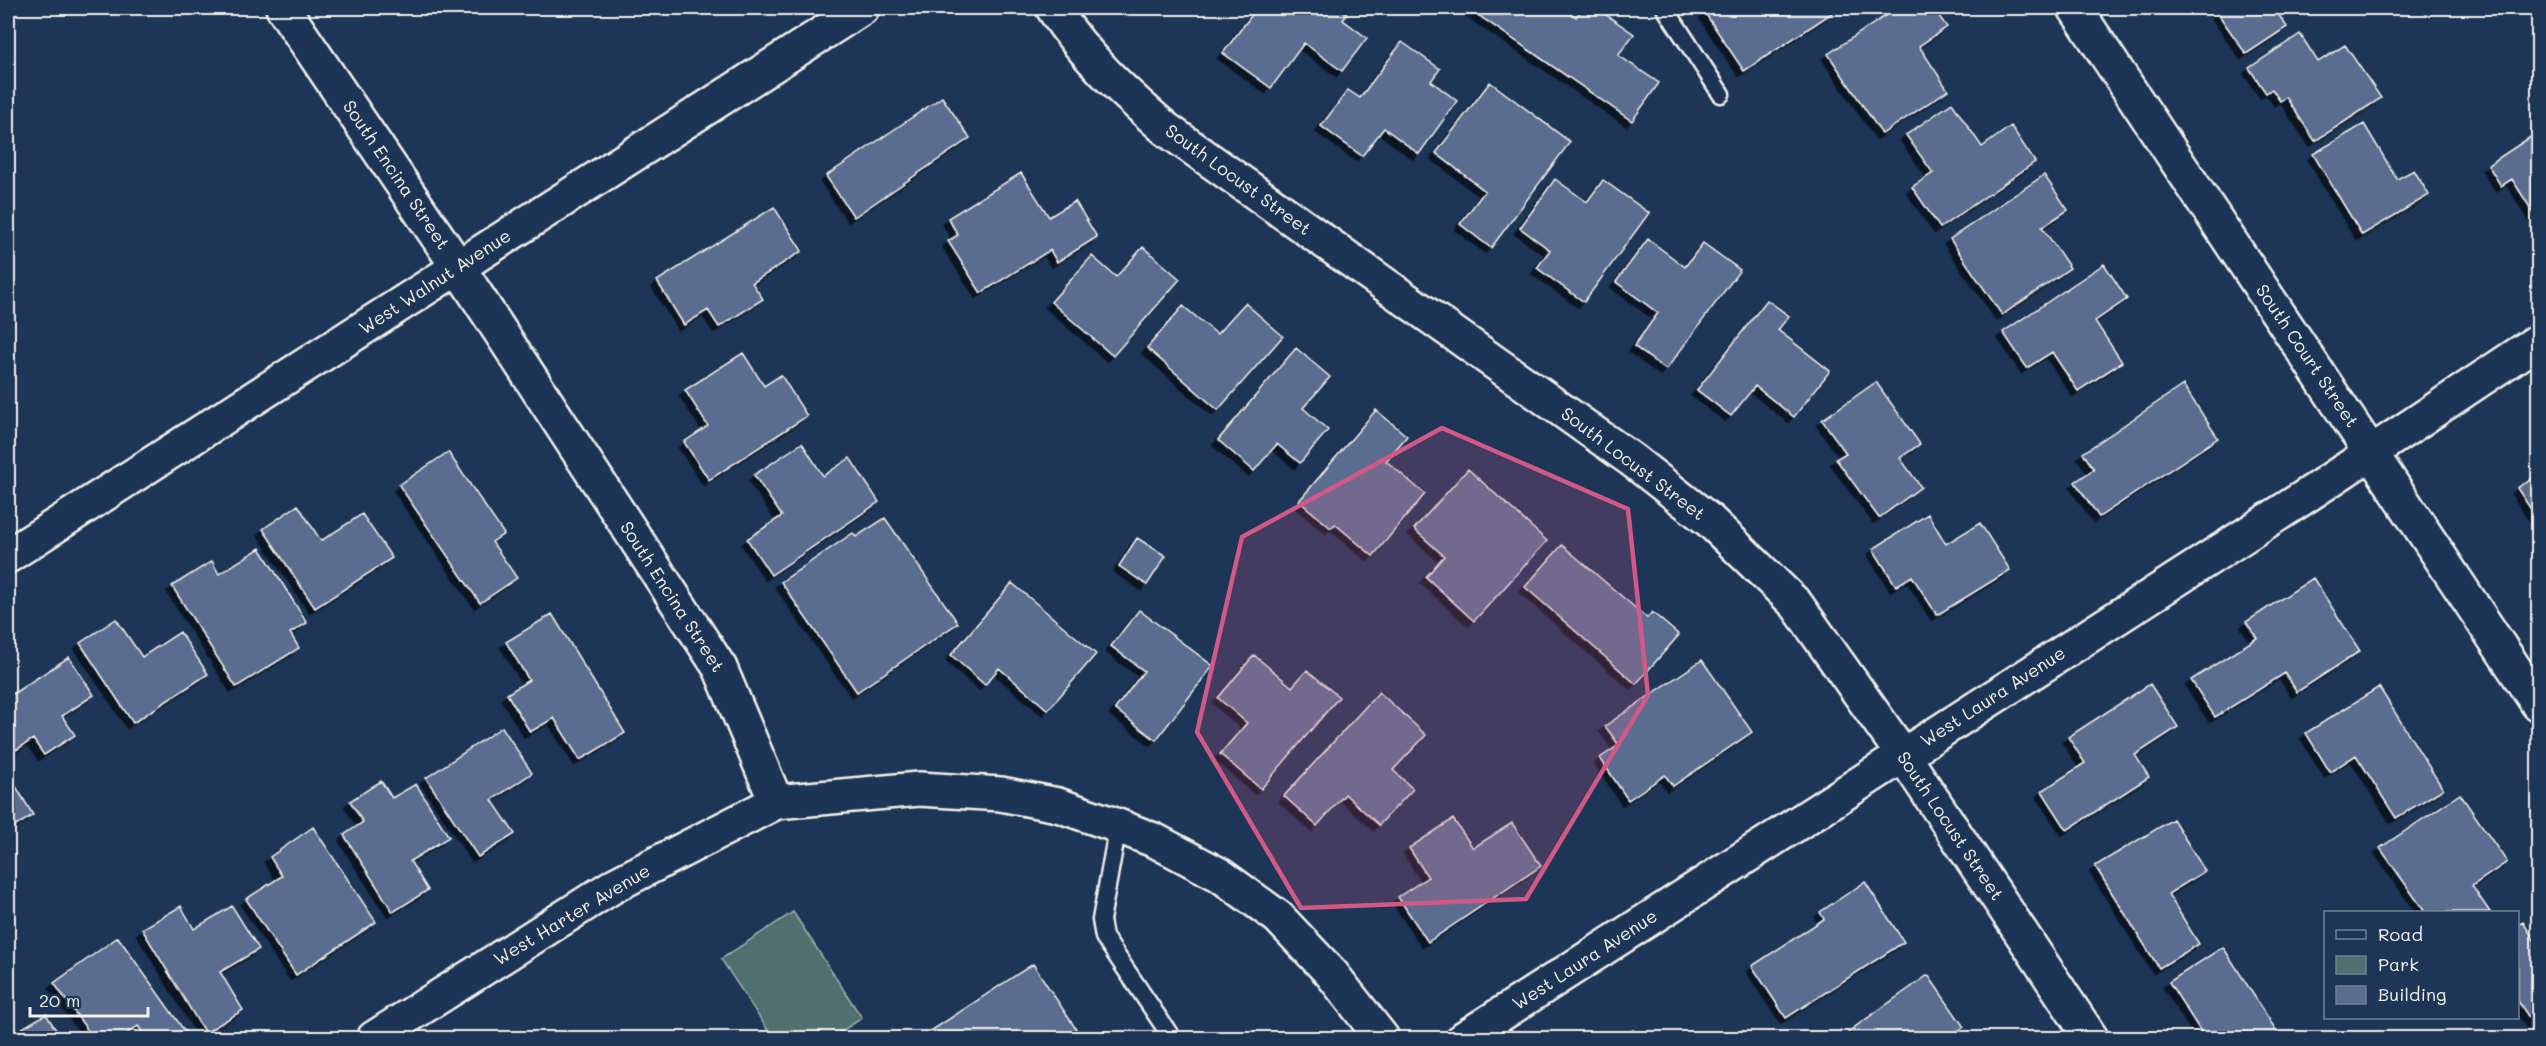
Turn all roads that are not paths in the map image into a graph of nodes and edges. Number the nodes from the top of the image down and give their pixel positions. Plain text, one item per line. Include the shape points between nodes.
1 (283, 8) edge
2 (862, 8) edge
3 (1053, 8) edge
4 (1665, 8) edge
5 (2075, 8) edge
6 (1721, 94) dead end
7 (458, 267) junction
8 (2538, 341) edge
9 (2371, 452) junction
10 (8, 556) edge
11 (2538, 704) edge
12 (1903, 754) junction
13 (776, 802) junction
14 (1119, 826) junction
15 (374, 1038) edge
16 (1172, 1038) edge
17 (1382, 1038) edge
18 (1464, 1038) edge
19 (2091, 1038) edge

1 - 7 street, South Encina Street
2 - 7 street, West Walnut Avenue
3 - 12 street, South Locust Street via 1073,39 1109,79 1166,129 1632,460 1710,521 1796,604
4 - 6 lane
5 - 9 street, South Court Street
7 - 10 street, West Walnut Avenue
7 - 13 street, South Encina Street via 720,668
8 - 9 street, West Laura Avenue
9 - 11 street, South Court Street
9 - 12 street, West Laura Avenue
12 - 18 street, West Laura Avenue
12 - 19 street, South Locust Street
13 - 14 street via 919,789 1001,794 1058,805
13 - 15 street, West Harter Avenue via 615,885
14 - 16 lane via 1101,920 1104,937
14 - 17 street via 1220,875 1278,918 1332,974

